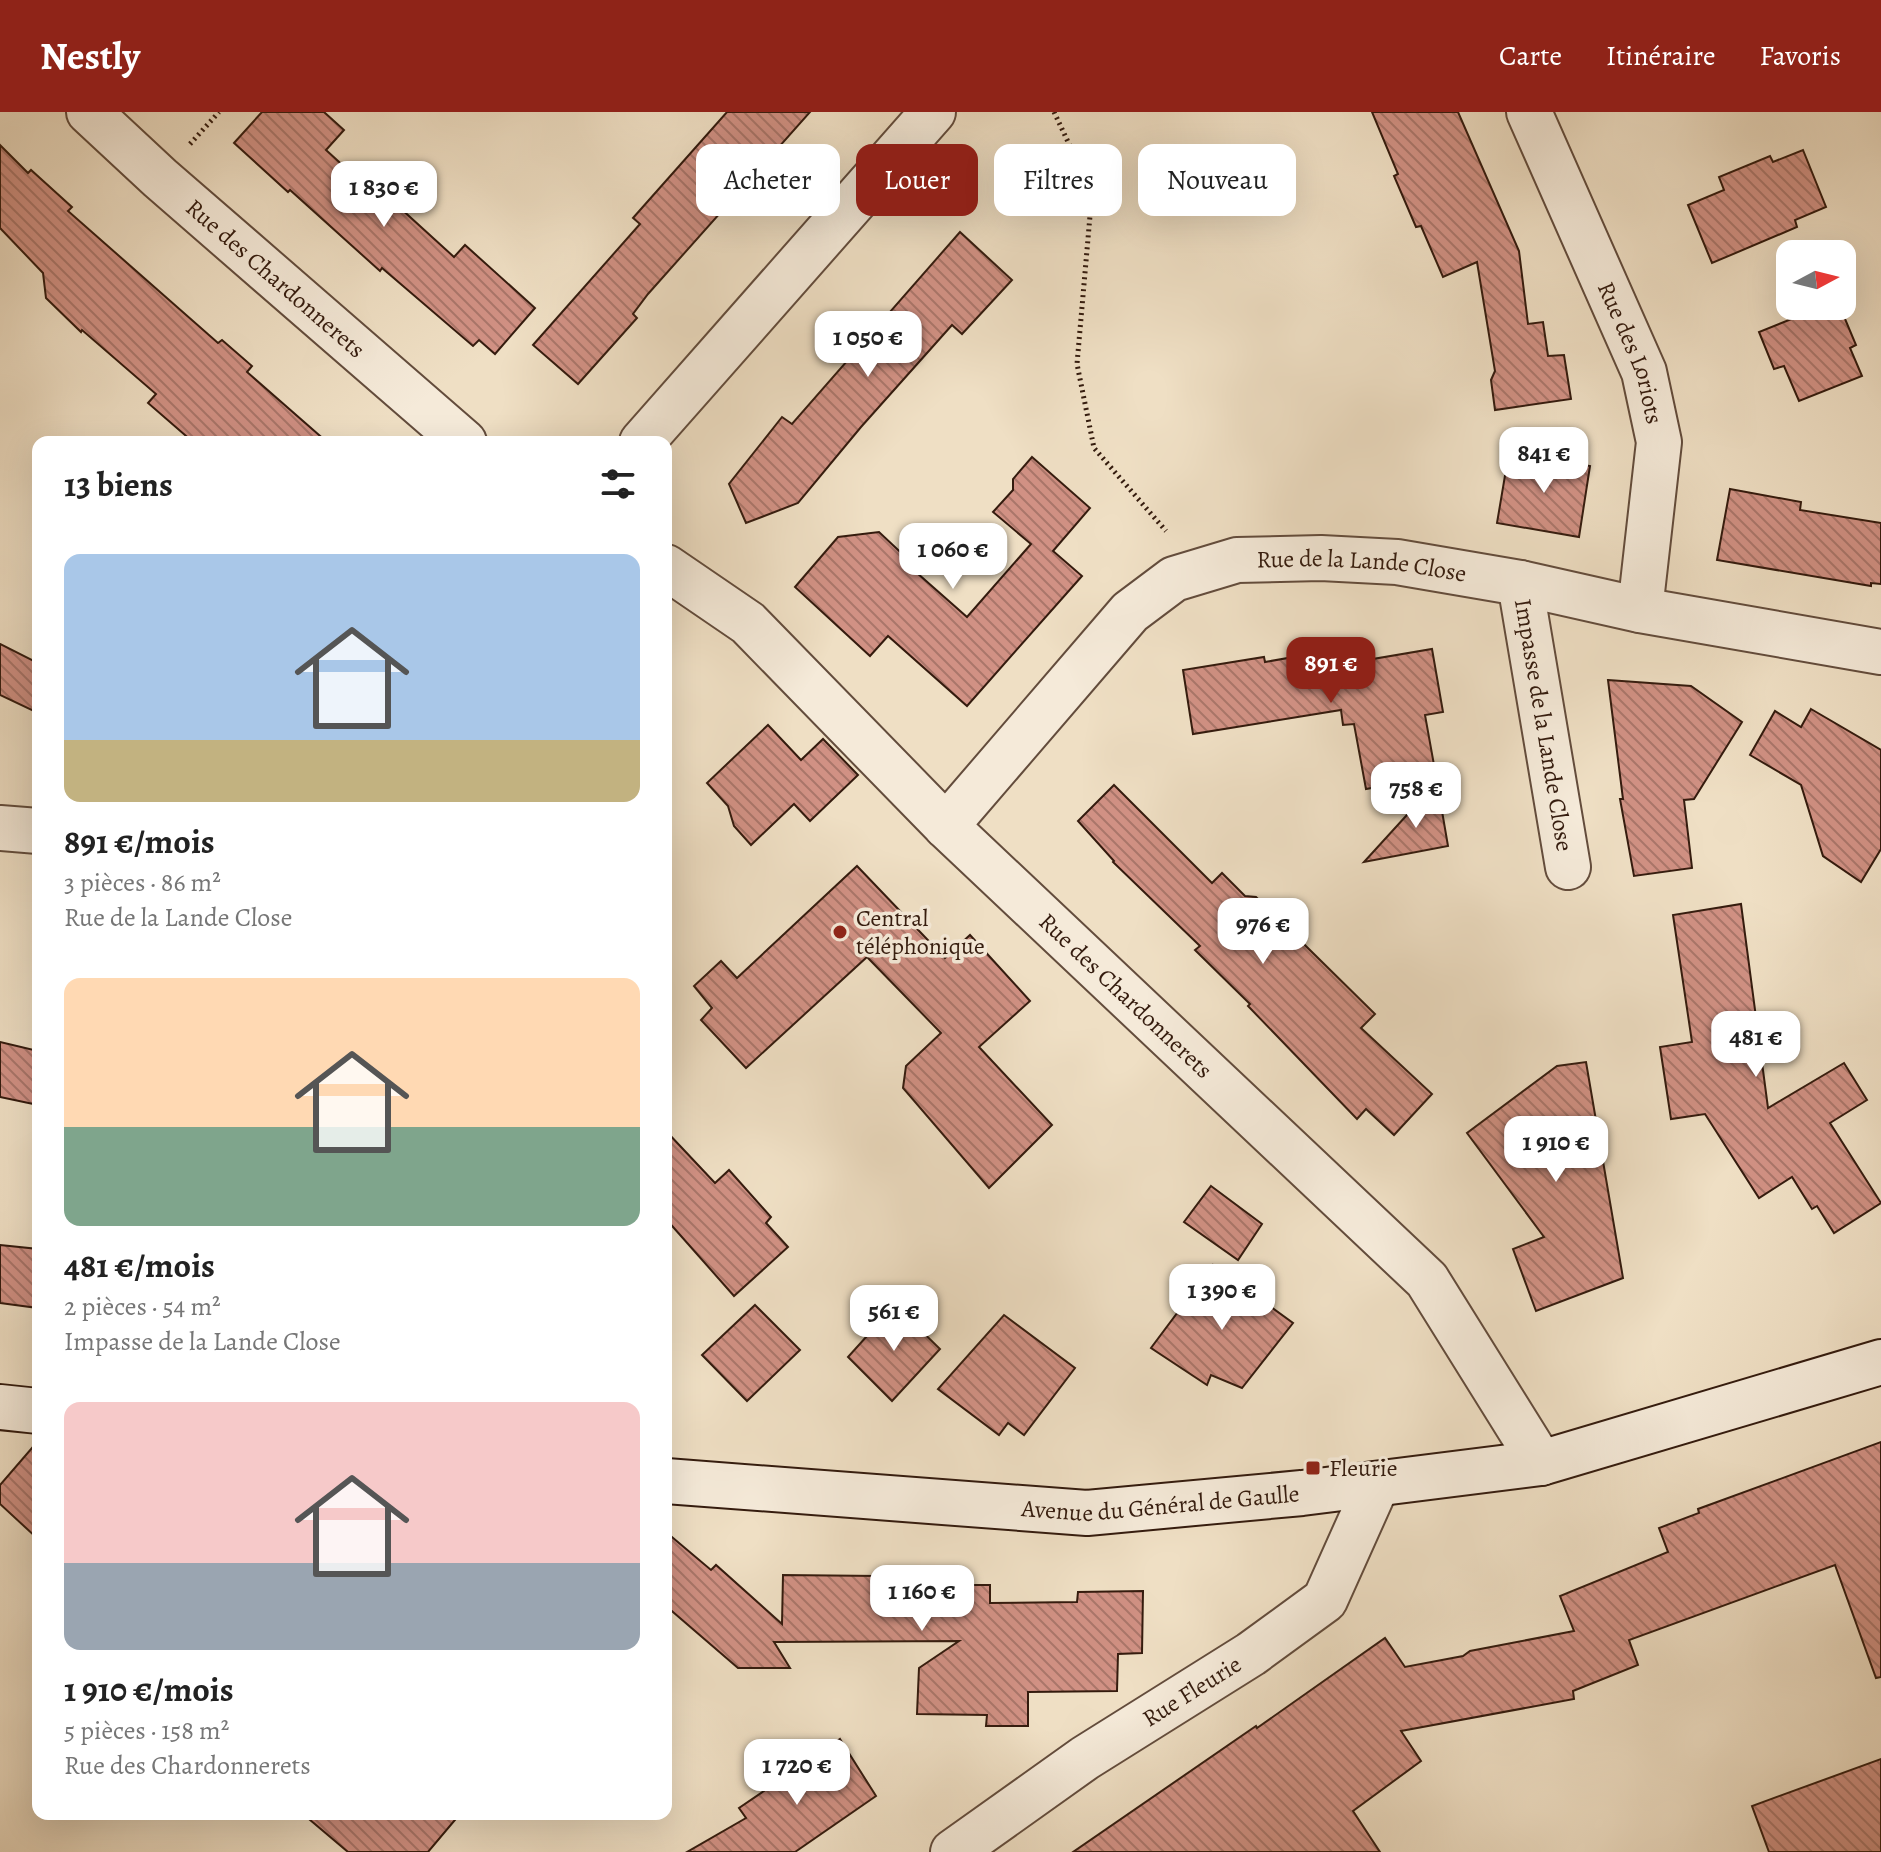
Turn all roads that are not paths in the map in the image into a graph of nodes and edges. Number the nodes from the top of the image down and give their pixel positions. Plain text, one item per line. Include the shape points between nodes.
1 (89, 112) edge
2 (933, 112) edge
3 (1529, 112) edge
4 (457, 436) edge
5 (647, 436) edge
6 (672, 571) edge
7 (1520, 583) junction
8 (1640, 610) junction
9 (1881, 652) edge
10 (946, 826) junction
11 (0, 828) edge
12 (32, 831) edge
13 (1568, 867) dead end
14 (1881, 1362) edge
15 (0, 1407) edge
16 (32, 1410) edge
17 (1541, 1463) junction
18 (672, 1481) edge
19 (1377, 1484) junction
20 (953, 1852) edge

1 - 4 street, Rue des Chardonnerets
2 - 5 street
3 - 8 street, Rue des Loriots via 1644,372 1659,442
6 - 10 street, Rue des Chardonnerets via 748,623
7 - 8 street, Rue de la Lande Close
7 - 10 street, Rue de la Lande Close via 1397,562 1321,558 1237,560 1174,579 1130,612
7 - 13 street, Impasse de la Lande Close
8 - 9 street, Rue de la Lande Close
10 - 17 street, Rue des Chardonnerets via 1427,1280
11 - 12 street
14 - 17 street, Avenue du Général de Gaulle
15 - 16 street
17 - 19 street, Avenue du Général de Gaulle
18 - 19 street, Avenue du Général de Gaulle via 1087,1513
19 - 20 street, Rue Fleurie via 1325,1600

